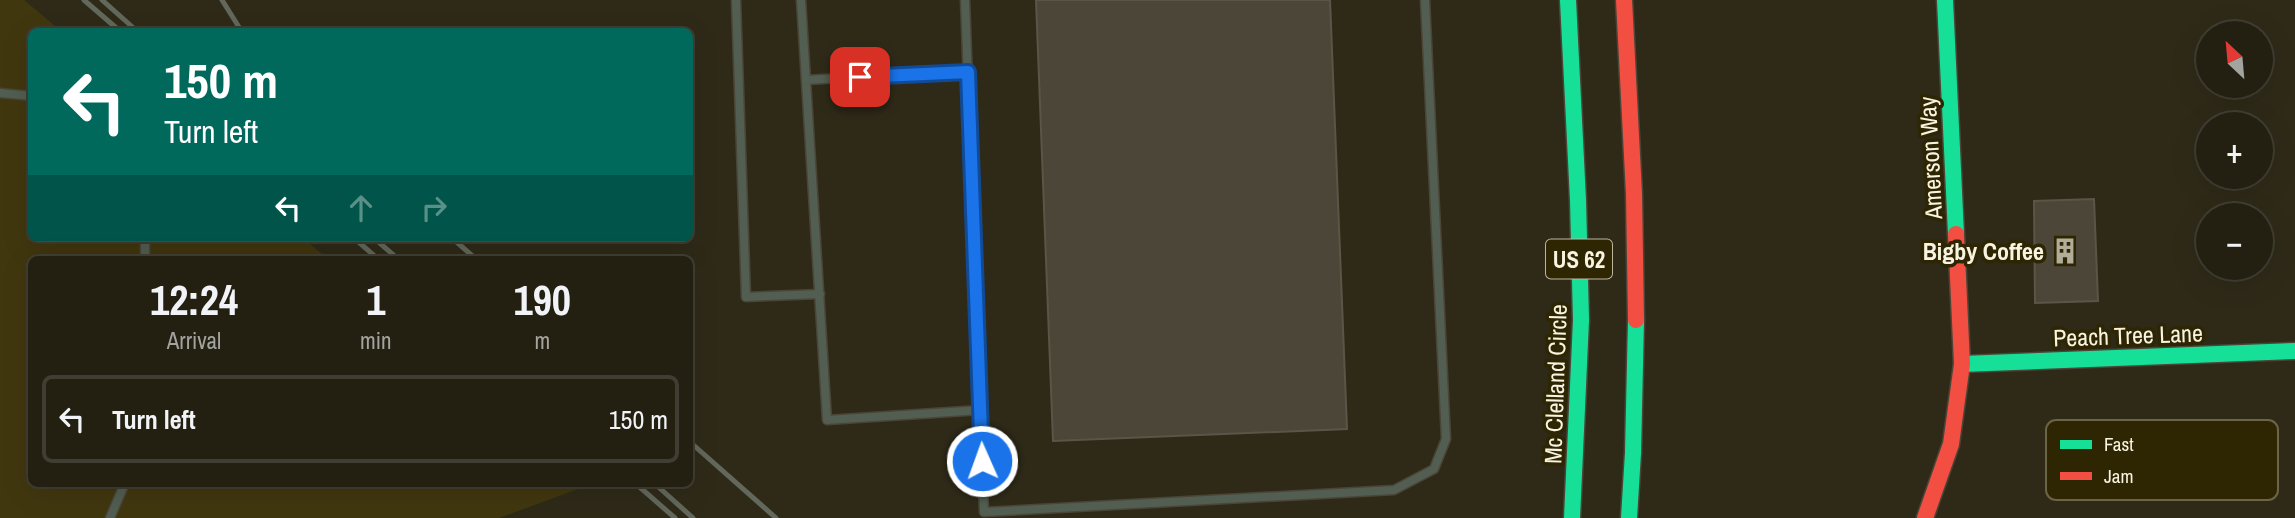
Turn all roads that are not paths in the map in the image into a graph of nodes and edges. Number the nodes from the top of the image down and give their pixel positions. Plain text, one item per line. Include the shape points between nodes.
1 (736, 0) edge
2 (801, 0) edge
3 (965, 0) edge
4 (1425, 0) edge
5 (1568, 0) edge
6 (1624, 0) edge
7 (1945, 0) edge
8 (968, 72) junction
9 (806, 80) junction
10 (0, 93) edge
11 (28, 96) edge
12 (820, 294) junction
13 (2295, 351) edge
14 (1962, 364) junction
15 (981, 410) junction
16 (123, 487) edge
17 (110, 518) edge
18 (1572, 518) edge
19 (1629, 518) edge
20 (1924, 518) edge

1 - 12 lane via 746,297
2 - 9 lane
3 - 8 lane
4 - 15 lane via 1446,439 1433,469 1394,490 984,512
5 - 18 main road, Mc Clelland Circle / US 62 via 1581,323
6 - 19 main road, US 62 via 1636,307
7 - 14 main road, Amerson Way
8 - 9 lane
8 - 15 lane
9 - 12 lane
10 - 11 lane
12 - 15 lane via 827,420
13 - 14 main road, Peach Tree Lane
14 - 20 main road, Amerson Way via 1951,444
16 - 17 lane

